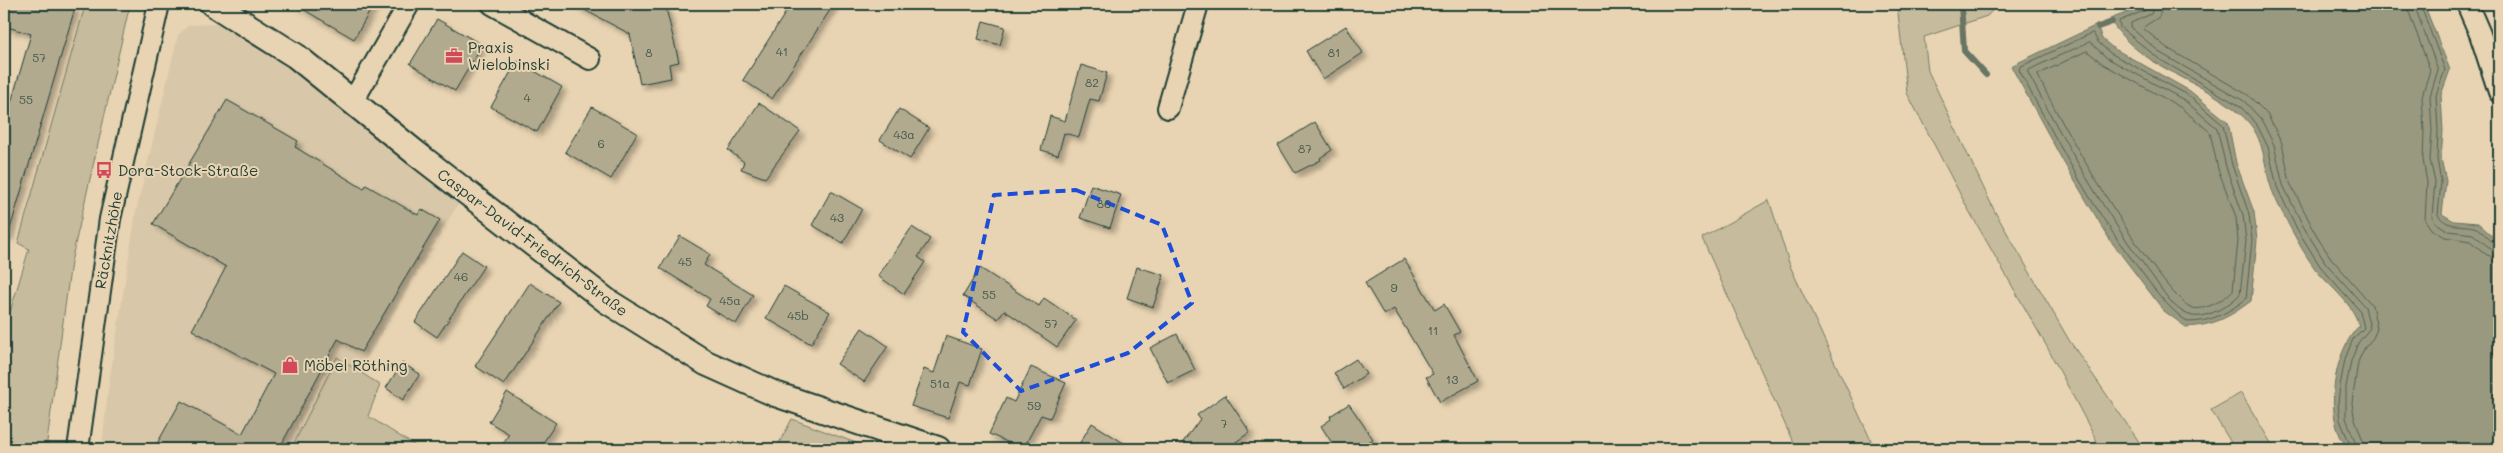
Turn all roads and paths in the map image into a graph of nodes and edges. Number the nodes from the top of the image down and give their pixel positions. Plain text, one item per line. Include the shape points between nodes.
1 (159, 4) edge
2 (213, 4) edge
3 (409, 4) edge
4 (492, 4) edge
5 (1198, 4) edge
6 (2467, 4) edge
7 (590, 59) dead end
8 (2499, 92) edge
9 (353, 101) junction
10 (1168, 108) dead end
11 (78, 449) edge
12 (938, 449) edge

1 - 11 street, Räcknitzhöhe via 110,220
2 - 9 street, Caspar-David-Friedrich-Straße via 296,56
3 - 9 street
4 - 7 street
5 - 10 street
6 - 8 street
9 - 12 street, Caspar-David-Friedrich-Straße via 607,301 706,363 775,394

